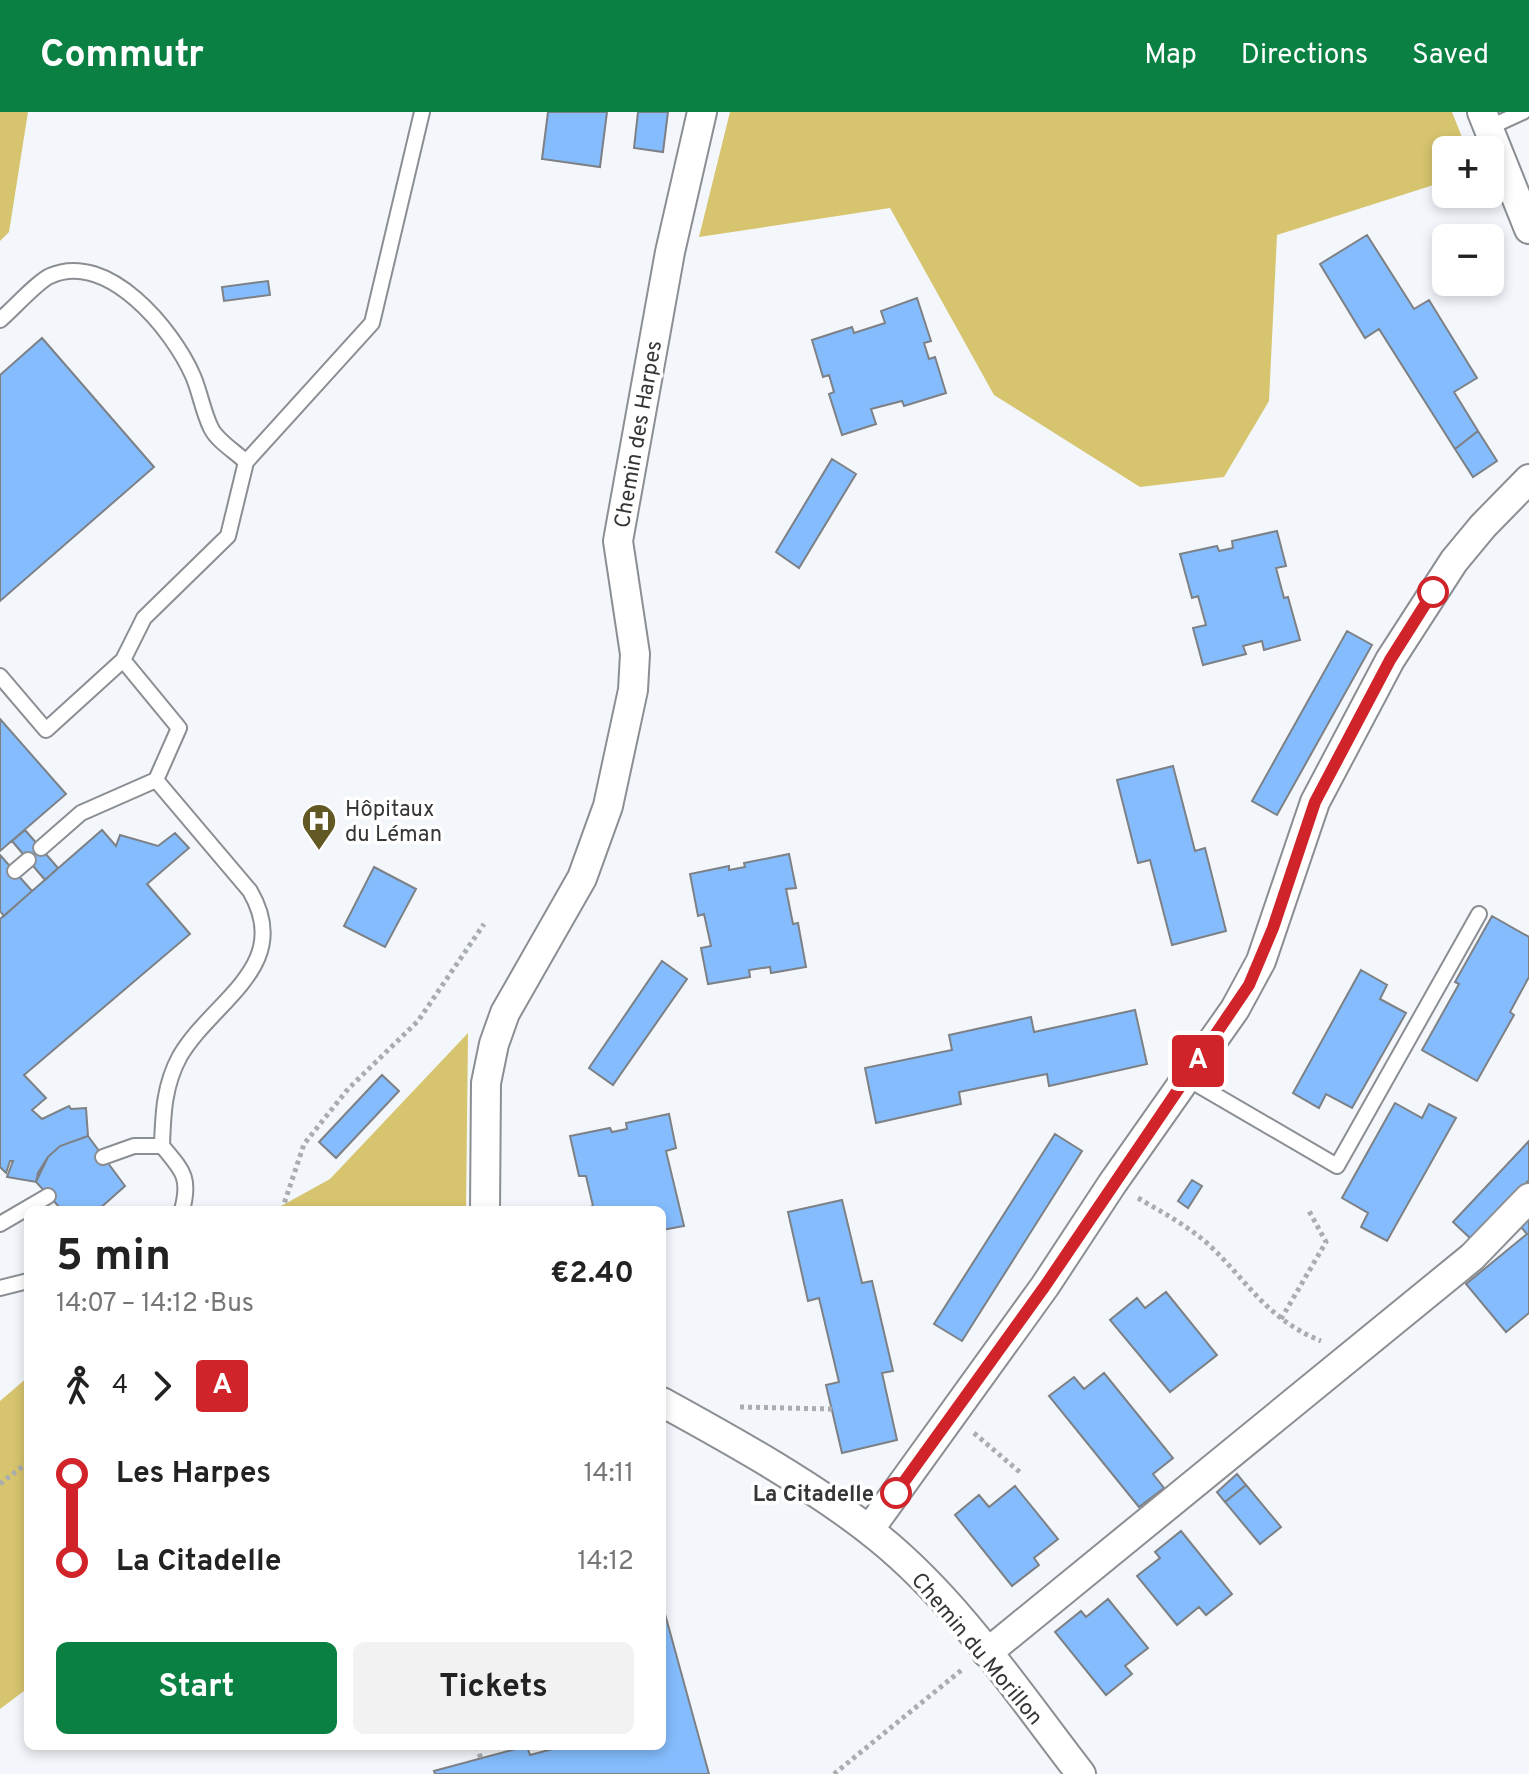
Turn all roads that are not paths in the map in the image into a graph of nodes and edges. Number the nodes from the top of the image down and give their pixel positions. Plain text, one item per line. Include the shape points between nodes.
1 (422, 112) edge
2 (702, 112) edge
3 (1523, 112) edge
4 (1485, 120) edge
5 (1529, 227) edge
6 (0, 320) edge
7 (246, 462) junction
8 (1529, 479) edge
9 (123, 660) junction
10 (0, 676) edge
11 (156, 780) junction
12 (41, 848) dead end
13 (28, 860) dead end
14 (15, 871) dead end
15 (1479, 914) dead end
16 (1186, 1078) junction
17 (162, 1146) junction
18 (103, 1157) dead end
19 (48, 1196) dead end
20 (1529, 1198) edge
21 (31, 1206) edge
22 (183, 1206) edge
23 (485, 1206) edge
24 (24, 1210) edge
25 (0, 1224) edge
26 (24, 1282) edge
27 (0, 1288) edge
28 (666, 1404) edge
29 (869, 1530) junction
30 (979, 1658) junction
31 (1081, 1774) edge

1 - 7 lane via 372,323
2 - 23 street, Chemin des Harpes via 667,267 618,541 635,654 633,690 608,806 582,878 505,1013 494,1044 486,1083
3 - 4 lane
4 - 5 street
6 - 7 lane via 49,276 78,270 111,279 145,307 171,339 193,374 212,431
7 - 9 lane via 228,536 144,618
8 - 16 street via 1454,561 1390,660 1315,802 1249,985
9 - 10 lane via 46,730
9 - 11 lane via 179,728
11 - 12 lane via 81,813
11 - 17 lane via 250,891 264,934 255,967 191,1041 171,1074
13 - 14 lane
15 - 16 lane via 1337,1166
16 - 29 street
17 - 18 lane via 134,1146
17 - 22 lane via 185,1173
19 - 21 lane
20 - 30 street via 1472,1257
24 - 25 lane
26 - 27 lane
28 - 29 street
29 - 30 street, Chemin du Morillon via 938,1594
30 - 31 street, Chemin du Morillon

